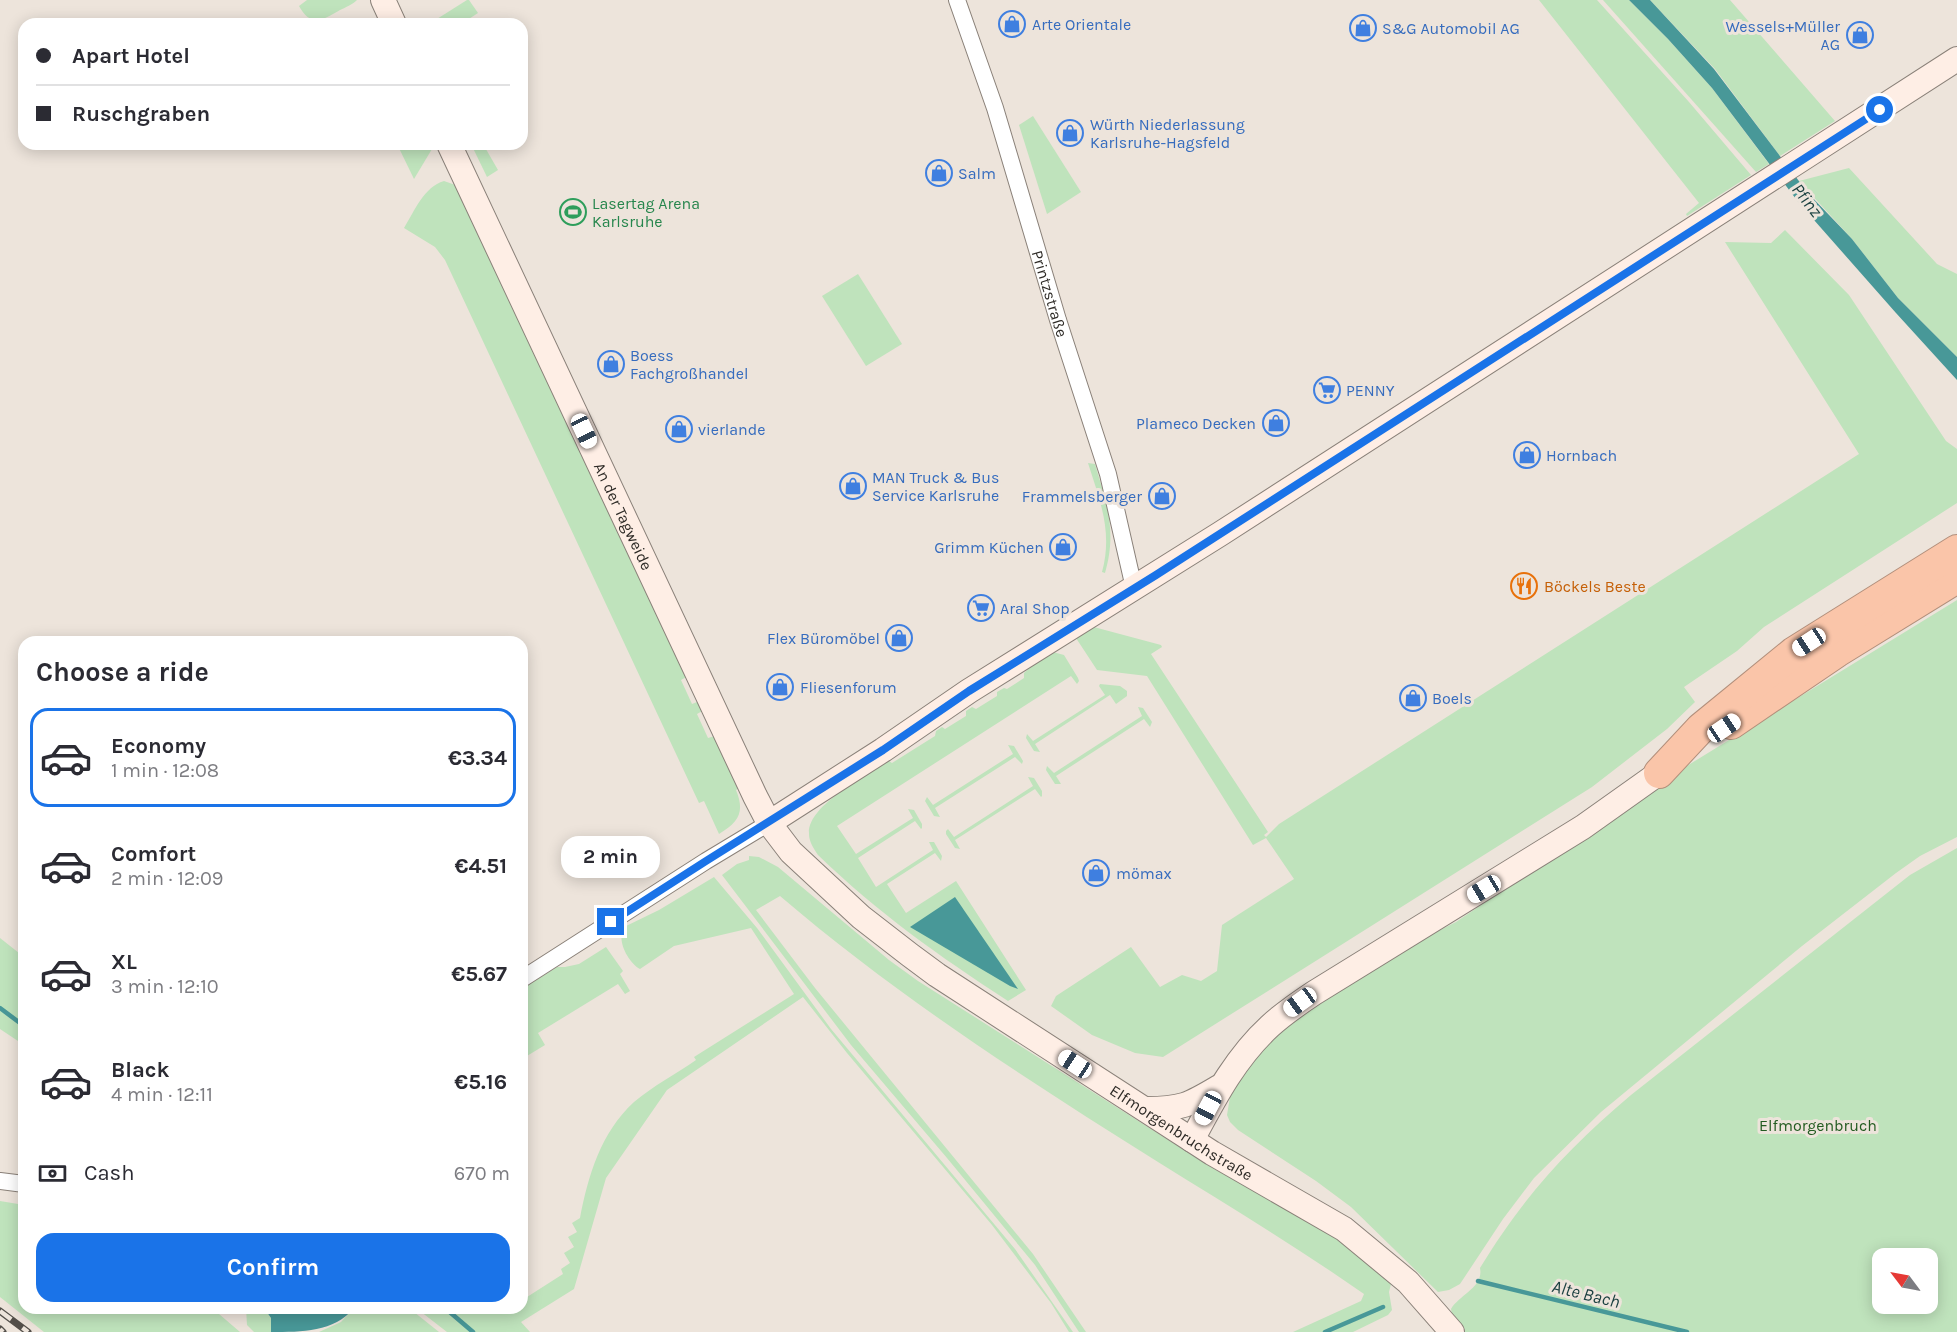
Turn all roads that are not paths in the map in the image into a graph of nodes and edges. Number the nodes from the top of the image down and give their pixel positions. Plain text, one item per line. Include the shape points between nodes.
1 (383, 0) edge
2 (957, 0) edge
3 (391, 18) edge
4 (1957, 59) edge
5 (453, 150) edge
6 (1957, 550) edge
7 (1957, 578) edge
8 (1134, 588) junction
9 (1659, 773) junction
10 (769, 823) junction
11 (528, 975) edge
12 (1222, 1086) junction
13 (1146, 1109) junction
14 (1192, 1140) junction
15 (0, 1180) edge
16 (18, 1183) edge
17 (1452, 1332) edge

1 - 3 main road
2 - 8 street, Printzstraße via 995,108 1108,474
4 - 8 main road
5 - 10 main road, An der Tagweide
6 - 9 highway via 1794,652 1701,728
7 - 9 highway via 1798,678
8 - 10 main road
9 - 12 main road via 1583,827 1296,1005 1255,1041
10 - 11 street
10 - 13 main road, Elfmorgenbruchstraße via 805,866 909,955
12 - 13 main road via 1187,1105
12 - 14 main road
13 - 14 main road, Elfmorgenbruchstraße
14 - 17 main road, Elfmorgenbruchstraße via 1344,1229 1408,1282
15 - 16 street

